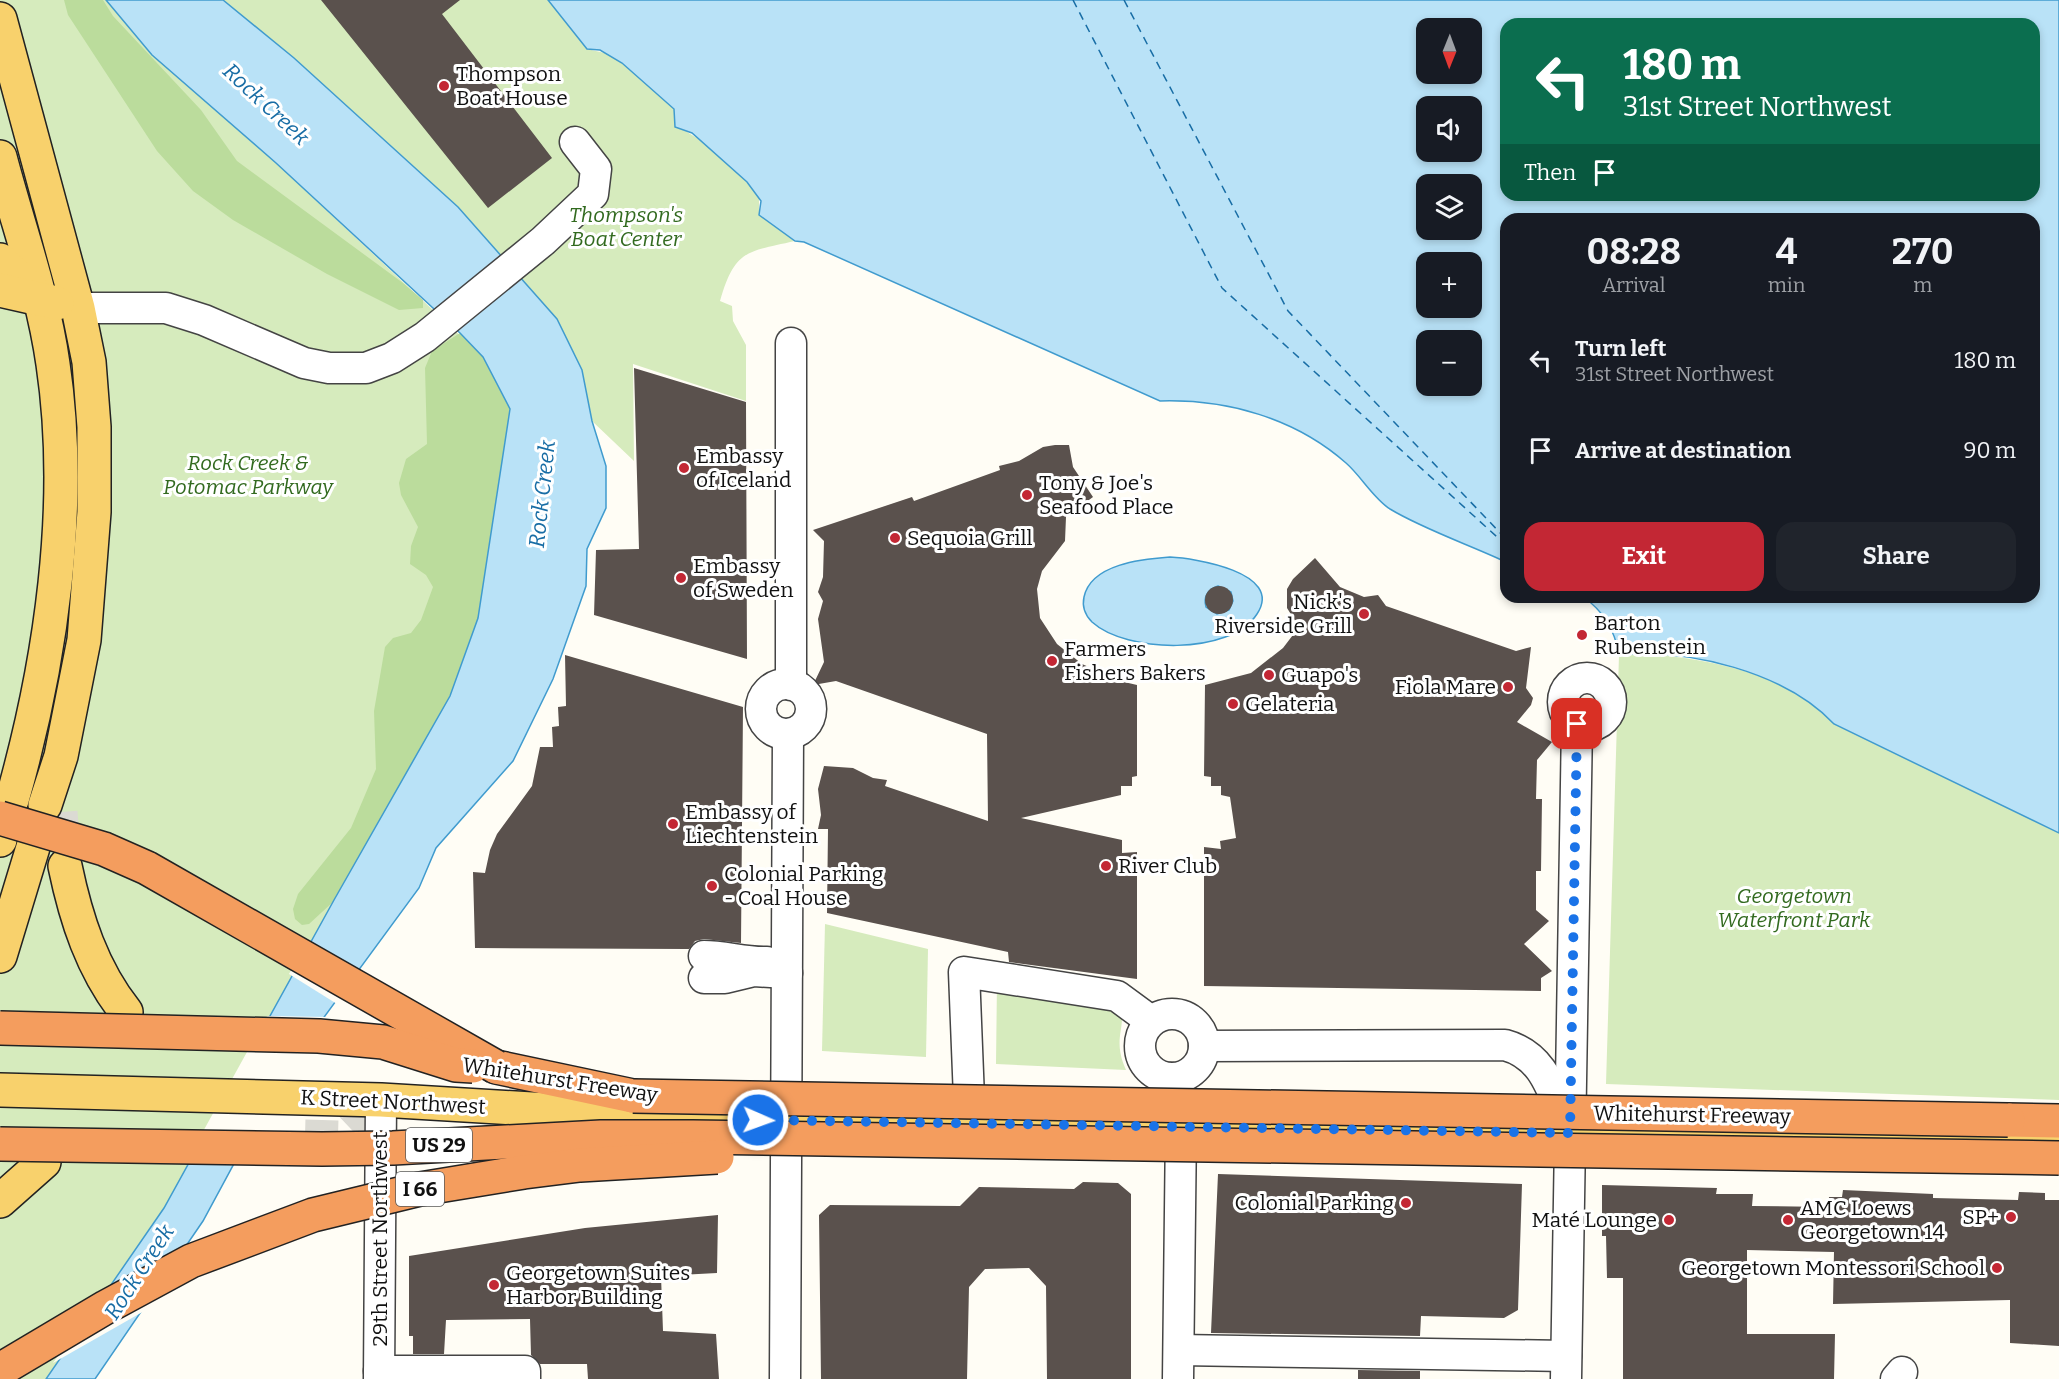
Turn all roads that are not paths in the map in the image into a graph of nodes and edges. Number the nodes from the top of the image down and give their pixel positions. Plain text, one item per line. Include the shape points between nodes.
1 (0, 19) edge
2 (575, 142) dead end
3 (0, 157) edge
4 (0, 260) edge
5 (0, 290) edge
6 (40, 299) junction
7 (78, 308) junction
8 (791, 343) dead end
9 (1577, 724) dead end
10 (6, 809) edge
11 (53, 809) tunnel mouth
12 (34, 844) tunnel mouth
13 (65, 866) tunnel mouth
14 (0, 956) edge
15 (704, 967) dead end
16 (788, 967) junction
17 (126, 1012) dead end
18 (1151, 1021) junction
19 (0, 1028) edge
20 (1204, 1047) junction
21 (496, 1067) junction
22 (1171, 1078) junction
23 (0, 1090) edge
24 (381, 1100) junction
25 (786, 1121) junction
26 (2059, 1121) edge
27 (969, 1124) junction
28 (1181, 1126) junction
29 (1570, 1133) junction
30 (877, 1140) junction
31 (2059, 1141) edge
32 (0, 1144) edge
33 (2059, 1158) edge
34 (44, 1162) dead end
35 (0, 1201) edge
36 (1178, 1364) edge
37 (1566, 1367) edge
38 (0, 1370) edge
39 (379, 1375) edge
40 (525, 1379) edge
41 (785, 1379) edge

1 - 7 main road
2 - 7 street via 596,169 593,194 425,337 378,364 354,369 329,368 292,359 204,320 166,308
3 - 6 main road
4 - 6 main road
5 - 6 main road
6 - 7 main road
6 - 10 main road via 56,390 58,528 43,670 32,726
7 - 11 main road via 91,389 94,512 84,640
8 - 16 street via 790,685 777,685 770,690 760,712 773,731 788,734
9 - 29 street
10 - 21 highway, bridge via 147,868
12 - 14 main road
13 - 17 main road via 78,922 110,992
15 - 16 street via 725,978
16 - 25 street
18 - 20 street via 1168,1014 1189,1019 1198,1026
18 - 22 street via 1142,1031 1140,1053 1151,1071
18 - 27 street via 1117,996 964,972
19 - 21 highway, Whitehurst Freeway, bridge via 319,1036 383,1042 456,1065
20 - 22 street via 1198,1066
20 - 29 street via 1505,1045 1520,1049 1539,1064
21 - 26 highway, Whitehurst Freeway, bridge via 644,1097
22 - 28 street
23 - 24 main road, K Street Northwest
24 - 25 main road, K Street Northwest via 669,1118
24 - 39 street, 29th Street Northwest
25 - 27 main road, K Street Northwest
25 - 41 street
27 - 28 main road, K Street Northwest
28 - 29 main road, K Street Northwest
28 - 36 street
29 - 31 main road, K Street Northwest
29 - 37 street
30 - 32 highway, Whitehurst Freeway / US 29, bridge via 601,1137 322,1149
30 - 33 highway, Whitehurst Freeway / US 29, bridge
30 - 38 highway, I 66, bridge via 699,1159 580,1165 366,1200 269,1230 191,1261
34 - 35 main road
36 - 37 street
39 - 40 street via 525,1371

